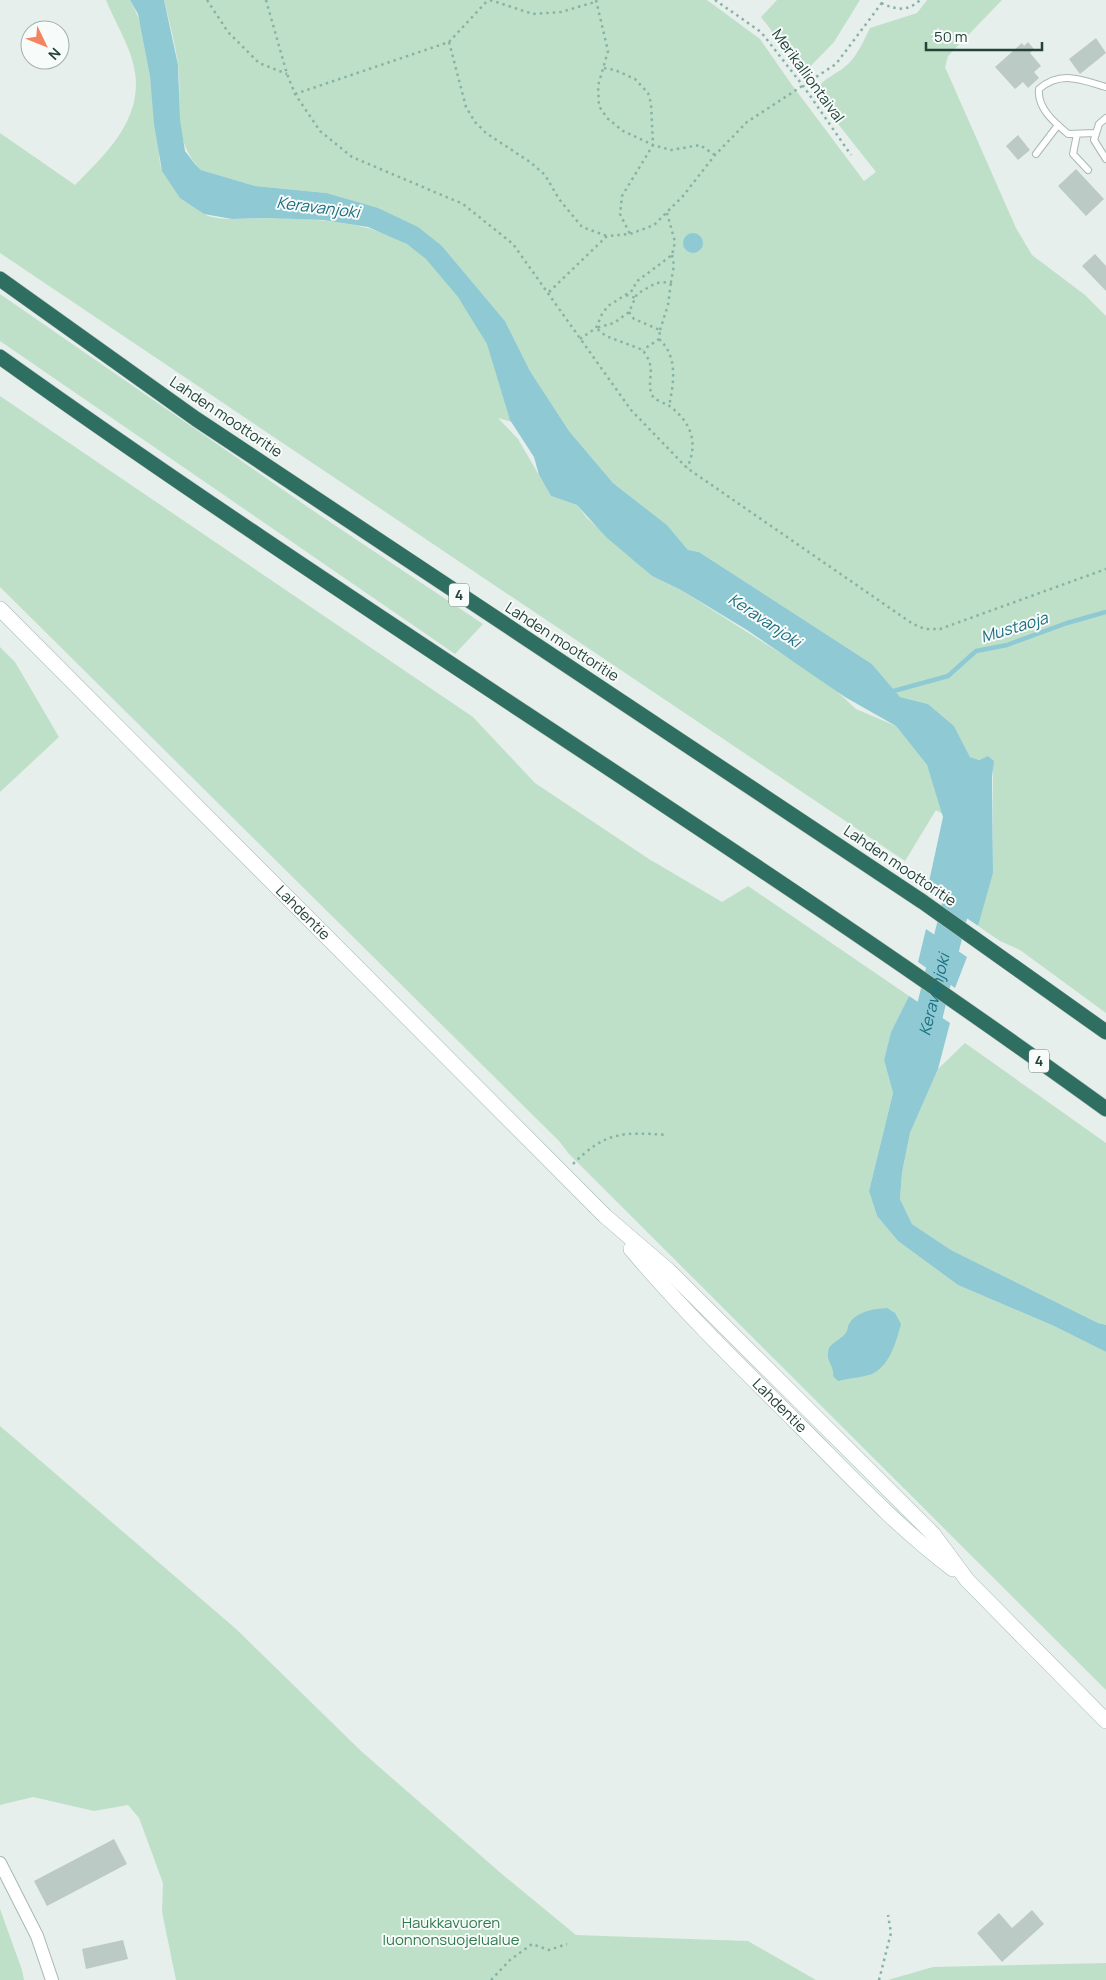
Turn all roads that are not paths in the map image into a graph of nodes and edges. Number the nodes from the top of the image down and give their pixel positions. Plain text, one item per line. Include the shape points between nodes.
1 (1106, 87) edge
2 (1106, 118) edge
3 (1058, 125) junction
4 (1095, 133) junction
5 (1077, 134) junction
6 (1036, 154) dead end
7 (1106, 159) edge
8 (1088, 170) dead end
9 (0, 279) edge
10 (0, 357) edge
11 (0, 609) edge
12 (1106, 1032) edge
13 (1106, 1109) edge
14 (605, 1216) junction
15 (776, 1377) junction
16 (764, 1390) junction
17 (968, 1580) junction
18 (1106, 1721) edge
19 (0, 1863) edge
20 (52, 1980) edge

1 - 3 lane via 1072,77 1047,82 1039,89 1038,98
2 - 4 lane
3 - 5 lane via 1068,134
3 - 6 lane
4 - 5 lane
4 - 7 lane via 1094,140
5 - 8 lane via 1073,154
9 - 12 highway, Lahden moottoritie / 4 via 205,425 923,902
10 - 13 highway, 4 via 149,463 907,969
11 - 14 main road, Lahdentie
14 - 15 main road, Lahdentie via 669,1271
14 - 16 main road, Lahdentie via 658,1280
15 - 16 street
15 - 17 main road, Lahdentie via 933,1534
16 - 17 main road, Lahdentie via 921,1546
17 - 18 main road, Lahdentie
19 - 20 street via 36,1936

